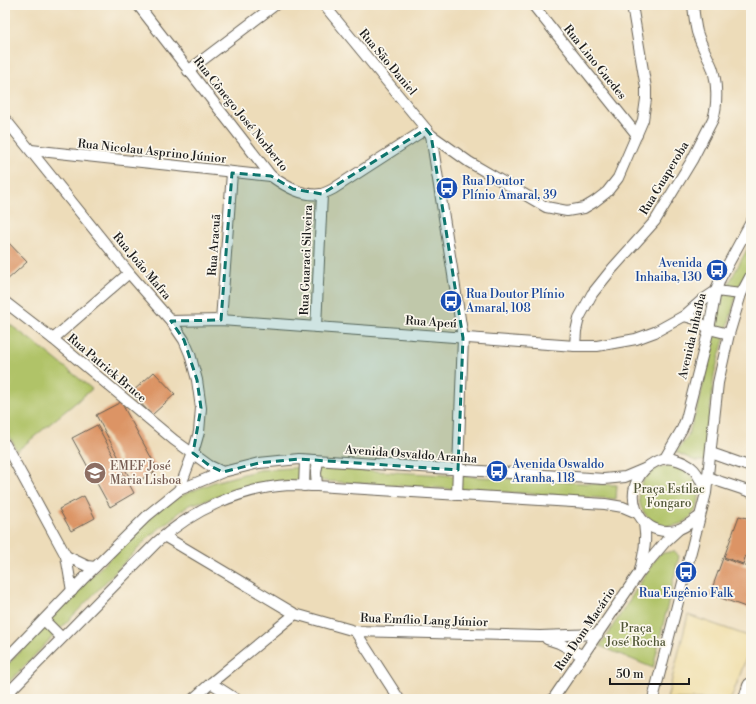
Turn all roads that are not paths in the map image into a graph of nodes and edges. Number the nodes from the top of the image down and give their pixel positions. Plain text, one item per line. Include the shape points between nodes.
1 (138, 5) edge
2 (275, 5) edge
3 (324, 5) edge
4 (533, 5) edge
5 (632, 5) edge
6 (693, 5) edge
7 (188, 71) junction
8 (5, 119) edge
9 (429, 132) junction
10 (637, 134) junction
11 (31, 150) junction
12 (232, 173) junction
13 (271, 176) junction
14 (322, 194) junction
15 (751, 222) edge
16 (129, 273) junction
17 (751, 275) edge
18 (716, 291) junction
19 (741, 294) junction
20 (5, 302) edge
21 (684, 316) junction
22 (221, 320) junction
23 (171, 321) junction
24 (316, 327) junction
25 (709, 329) junction
26 (729, 334) junction
27 (463, 338) junction
28 (53, 339) junction
29 (574, 346) junction
30 (5, 444) edge
31 (193, 453) junction
32 (711, 453) junction
33 (665, 458) junction
34 (305, 460) junction
35 (318, 461) junction
36 (751, 467) edge
37 (644, 469) junction
38 (458, 470) junction
39 (223, 472) junction
40 (708, 477) junction
41 (304, 486) junction
42 (317, 486) junction
43 (179, 490) junction
44 (751, 492) edge
45 (706, 493) junction
46 (457, 495) junction
47 (637, 513) junction
48 (700, 516) junction
49 (644, 523) junction
50 (678, 530) junction
51 (164, 536) junction
52 (66, 556) junction
53 (95, 567) junction
54 (639, 573) junction
55 (72, 591) junction
56 (295, 614) junction
57 (44, 620) junction
58 (355, 631) junction
59 (598, 634) junction
60 (540, 636) junction
61 (61, 637) junction
62 (583, 656) junction
63 (5, 660) edge
64 (211, 683) junction
65 (751, 686) edge
66 (5, 696) edge
67 (193, 699) edge
68 (236, 699) edge
69 (400, 699) edge
70 (553, 699) edge
71 (654, 699) edge
72 (746, 699) edge

1 - 7 street, Rua Cônego José Norberto
2 - 7 street
3 - 9 street, Rua São Daniel
4 - 10 street, Rua Lino Guedes
5 - 10 street via 646,88 643,120
6 - 29 street, Rua Guaperoba via 702,48 714,76 713,119 692,160 655,221 592,294 579,318
7 - 13 street, Rua Cônego José Norberto
8 - 11 street, Rua João Mafra
9 - 10 street via 469,162 546,207 567,211 584,208 606,192 618,178
9 - 14 street
9 - 27 street
11 - 12 street, Rua Nicolau Asprino Júnior
11 - 16 street, Rua João Mafra
12 - 13 street, Rua Nicolau Asprino Júnior
12 - 22 street, Rua Aracuã
13 - 14 street, Rua Cônego José Norberto via 292,189
14 - 24 street, Rua Guaraci Silveira
15 - 18 street, Avenida Inhaíba via 726,265
16 - 23 street, Rua João Mafra
16 - 28 street
17 - 19 street
18 - 19 street
18 - 21 street, Rua Apeú via 701,300
18 - 25 street, Avenida Inhaíba
19 - 26 street
20 - 28 street, Rua Patrick Bruce
21 - 25 street
21 - 29 street, Rua Apeú via 636,339 598,346
22 - 23 street, Rua Apeú
22 - 24 street, Rua Apeú
23 - 31 street, Rua João Mafra via 184,340 198,380 201,408 199,432
24 - 27 street, Rua Apeú
25 - 26 street
25 - 33 street, Avenida Inhaíba via 682,430
26 - 32 street via 718,383
27 - 29 street, Rua Apeú
27 - 38 street
28 - 31 street, Rua Patrick Bruce
30 - 52 street
31 - 39 street
31 - 43 street, Rua João Mafra
32 - 36 street
32 - 40 street
33 - 37 street
33 - 45 street via 684,462 695,471
34 - 35 street, Avenida Osvaldo Aranha
34 - 39 street, Avenida Osvaldo Aranha via 259,463
34 - 41 street
35 - 38 street, Avenida Osvaldo Aranha
35 - 42 street
37 - 38 street, Avenida Osvaldo Aranha via 625,476 604,479
37 - 47 street via 636,481 634,493
38 - 46 street
39 - 43 street, Avenida Osvaldo Aranha
40 - 44 street
40 - 45 street
41 - 42 street
41 - 51 street via 257,491 224,499 179,524
42 - 46 street
43 - 53 street via 148,515
45 - 48 street
46 - 47 street via 605,504
47 - 49 street
48 - 50 street
48 - 71 street
49 - 50 street via 654,529
49 - 54 street, Rua Dom Macário via 646,540
50 - 54 street, Rua Dom Macário
51 - 56 street, Rua Emílio Lang Júnior
51 - 61 street
52 - 53 street
52 - 55 street
53 - 55 street
54 - 59 street, Rua Dom Macário
55 - 57 street
56 - 58 street, Rua Emílio Lang Júnior
56 - 64 street
57 - 61 street
57 - 63 street
58 - 60 street, Rua Emílio Lang Júnior
58 - 69 street
59 - 60 street, Rua Emílio Lang Júnior
59 - 62 street, Rua Dom Macário
60 - 62 street, Rua Emílio Lang Júnior
61 - 66 street
62 - 70 street, Rua Dom Macário
64 - 67 street
64 - 68 street
65 - 72 highway

